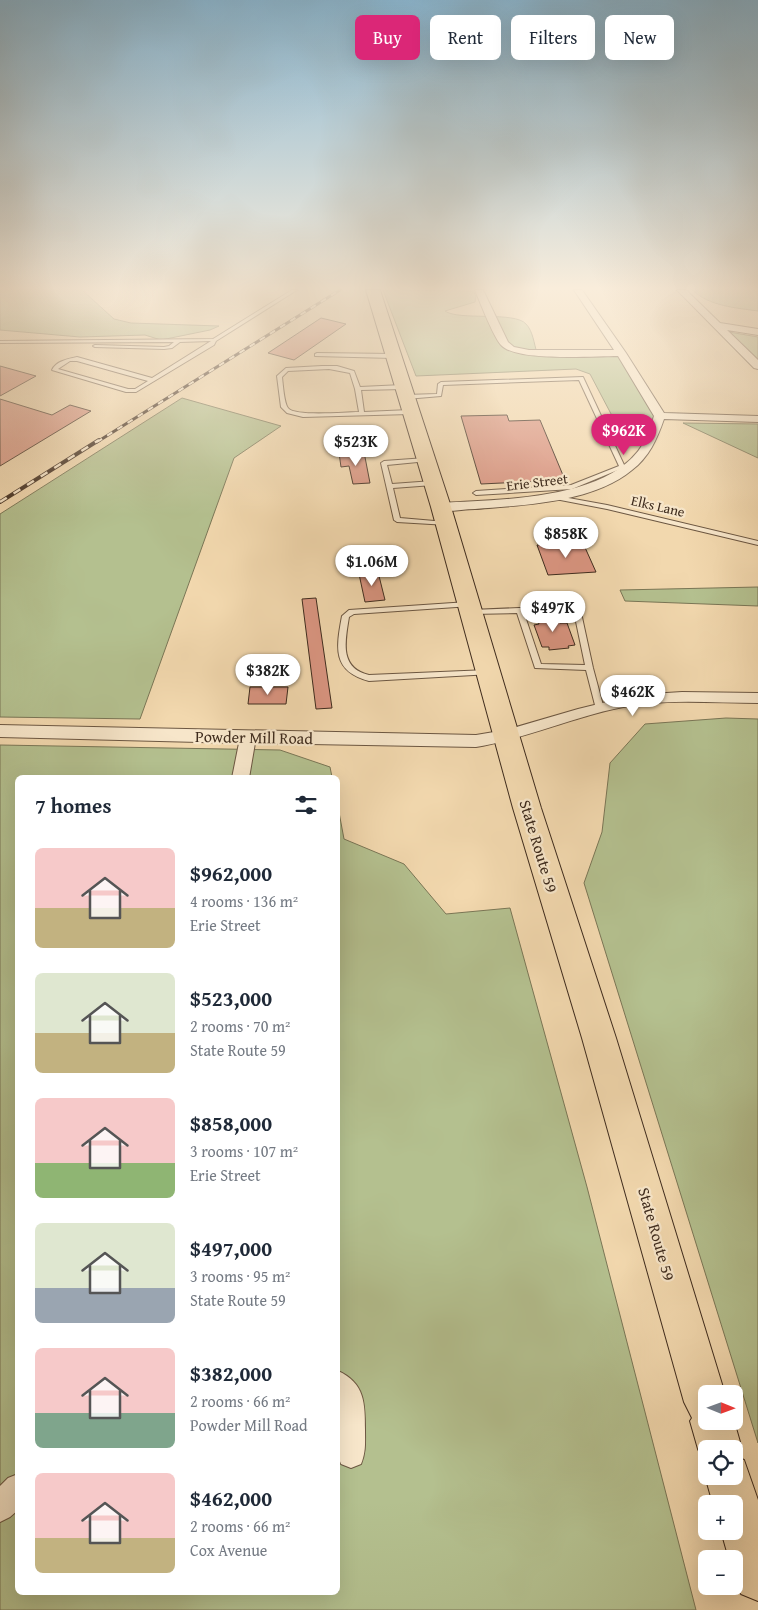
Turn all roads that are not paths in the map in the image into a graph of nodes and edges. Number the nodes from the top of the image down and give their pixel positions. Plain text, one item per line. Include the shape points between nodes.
1 (59, 365) edge
2 (99, 365) edge
3 (177, 365) edge
4 (396, 365) edge
5 (629, 365) edge
6 (152, 380) junction
7 (358, 389) junction
8 (406, 399) junction
9 (362, 414) junction
10 (660, 416) junction
11 (758, 419) edge
12 (426, 460) junction
13 (384, 463) joint
14 (625, 468) junction
15 (433, 483) junction
16 (389, 486) junction
17 (476, 493) dead end
18 (552, 497) junction
19 (443, 515) junction
20 (758, 543) edge
21 (469, 608) junction
22 (518, 610) junction
23 (589, 668) junction
24 (488, 672) junction
25 (758, 698) edge
26 (600, 709) junction
27 (0, 731) edge
28 (508, 736) junction
29 (248, 737) junction
30 (241, 775) edge
31 (701, 1385) edge
32 (340, 1388) edge
33 (351, 1454) dead end
34 (731, 1485) edge
35 (15, 1491) edge
36 (0, 1507) edge
37 (758, 1577) edge

1 - 6 lane via 55,370 128,391
2 - 6 lane
3 - 6 lane
4 - 8 main road, State Route 59
5 - 10 street
7 - 8 lane
7 - 9 lane
7 - 9 lane via 352,372 339,368 291,369 279,377 284,407 289,412 303,415
8 - 9 lane
8 - 12 main road, State Route 59
8 - 14 lane via 439,395 441,384 581,378
10 - 11 street
10 - 14 street, Erie Street via 653,441 639,460
12 - 13 lane
12 - 15 main road, State Route 59
13 - 16 lane
14 - 17 lane via 572,487
14 - 18 street, Erie Street via 603,483
15 - 16 lane
15 - 19 main road, State Route 59
16 - 19 lane via 397,520
18 - 19 street, Erie Street
18 - 20 lane, Elks Lane
19 - 21 main road, State Route 59
21 - 22 lane
21 - 24 main road, State Route 59
21 - 24 lane via 352,612 346,616 343,656 347,668 354,674 369,678
22 - 23 lane via 538,666
22 - 23 lane via 577,610
23 - 26 lane
24 - 28 main road, State Route 59
25 - 26 street, Powder Mill Road via 635,700
26 - 28 street, Powder Mill Road
27 - 29 street, Powder Mill Road
28 - 29 street, Powder Mill Road via 476,741
28 - 31 main road, State Route 59
29 - 30 street
32 - 33 street via 351,1402
34 - 37 main road
35 - 36 street

